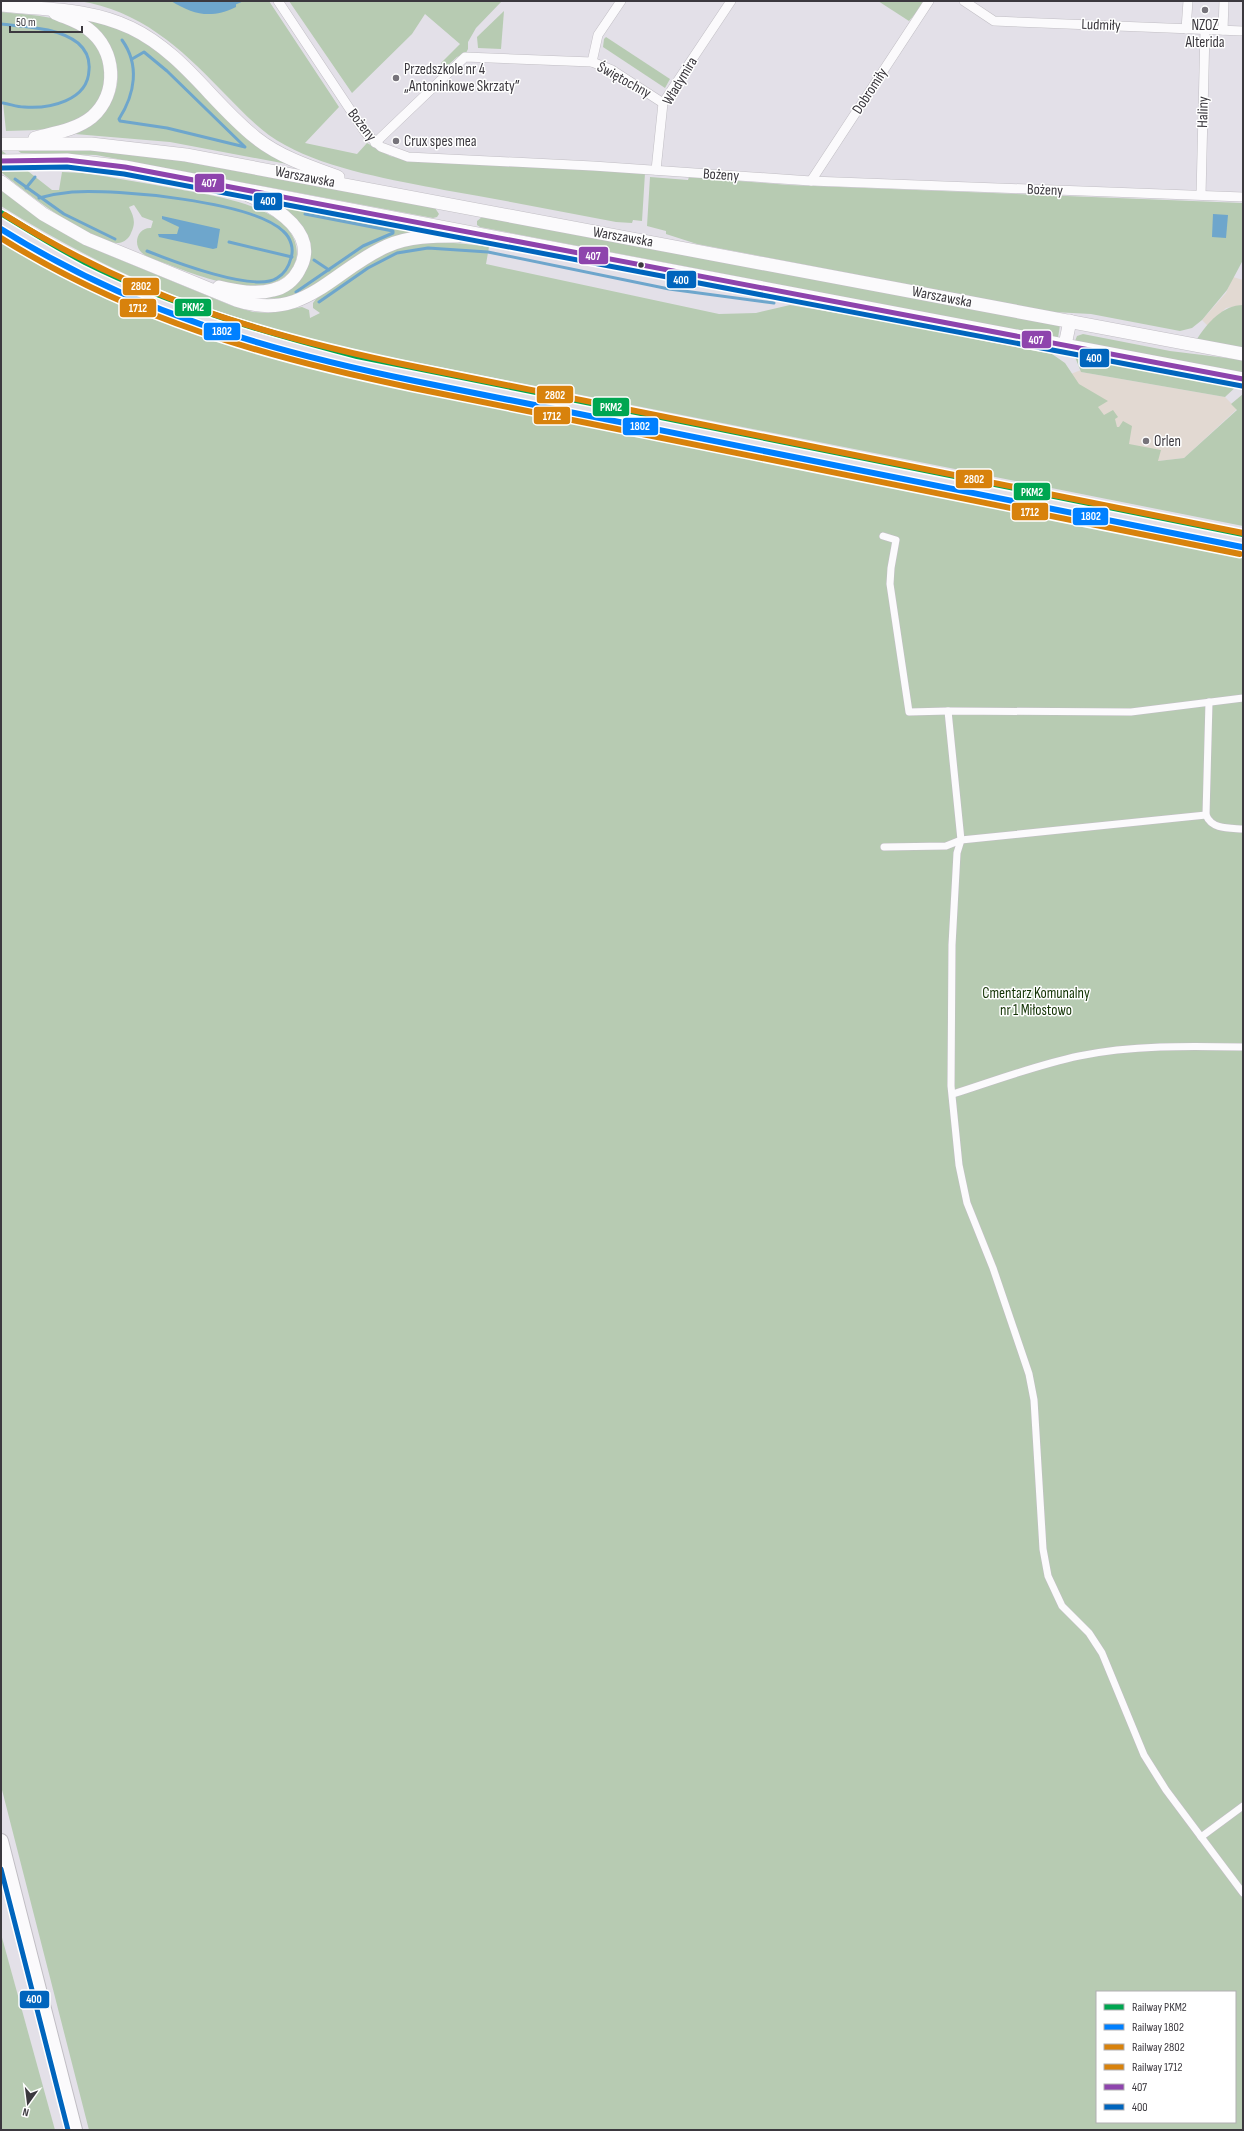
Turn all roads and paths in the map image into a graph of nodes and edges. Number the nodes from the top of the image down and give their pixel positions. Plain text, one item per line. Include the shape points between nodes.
1 (278, 1) edge
2 (621, 1) edge
3 (731, 1) edge
4 (929, 1) edge
5 (964, 1) edge
6 (1188, 1) edge
7 (1224, 1) edge
8 (1, 5) edge
9 (44, 9) junction
10 (1186, 29) junction
11 (1205, 30) junction
12 (1223, 30) junction
13 (1243, 31) edge
14 (592, 62) junction
15 (663, 103) junction
16 (375, 142) junction
17 (5, 144) edge
18 (1, 161) edge
19 (656, 170) junction
20 (811, 181) junction
21 (1, 182) edge
22 (226, 186) junction
23 (373, 190) junction
24 (1201, 195) junction
25 (1243, 197) edge
26 (512, 240) junction
27 (188, 279) junction
28 (1070, 321) junction
29 (1065, 346) junction
30 (1243, 354) edge
31 (1243, 379) edge
32 (884, 536) dead end
33 (1243, 698) edge
34 (1209, 702) junction
35 (948, 711) junction
36 (1206, 816) junction
37 (1243, 829) edge
38 (961, 840) junction
39 (884, 847) dead end
40 (1243, 1047) edge
41 (953, 1094) junction
42 (1243, 1806) edge
43 (1201, 1837) junction
44 (1, 1841) edge
45 (1243, 1893) edge
46 (75, 2130) edge

1 - 16 street, Bożeny via 357,121
2 - 14 street via 598,35
3 - 15 street, Władymira
4 - 20 street, Dobromiły
5 - 10 street, Ludmiły via 994,21
6 - 10 street
7 - 12 street
8 - 9 main road
9 - 17 main road via 80,24 99,39 109,58 110,87 101,106 84,122 61,131
9 - 23 main road via 88,13 118,22 145,36 175,58 257,138 287,157
10 - 11 street, Ludmiły
11 - 12 street, Ludmiły
11 - 24 street, Haliny
12 - 13 street, Ludmiły
14 - 15 street, Świętochny via 612,70
14 - 16 street, Świętochny via 465,57
15 - 19 street, Władymira
16 - 19 street, Bożeny via 397,154 424,159
17 - 23 main road, Warszawska via 73,143 162,151
18 - 22 main road, Warszawska via 95,162
19 - 20 street, Bożeny
20 - 24 street, Bożeny
21 - 27 main road via 31,206 77,234 106,248
22 - 26 main road, Warszawska
22 - 27 main road via 261,201 291,222 304,247 300,268 284,286 264,292 237,290
23 - 28 main road, Warszawska
24 - 25 street, Bożeny
26 - 27 main road via 431,236 404,240 369,255 305,298 277,307 243,302
26 - 29 main road, Warszawska
28 - 29 main road
28 - 30 main road, Warszawska
29 - 31 main road, Warszawska
32 - 35 street via 896,540 890,584 909,712
33 - 34 street
34 - 35 street via 1131,712
34 - 36 street
35 - 38 street
36 - 37 street via 1213,825
36 - 38 street
38 - 39 street via 946,846
38 - 41 street via 957,853 953,931
40 - 41 street via 1177,1047 1078,1056
41 - 43 street via 959,1165 967,1203 993,1268 1029,1374 1034,1400 1043,1549 1048,1576 1062,1606 1089,1633 1102,1652 1144,1755
42 - 43 street
43 - 45 street
44 - 46 main road

